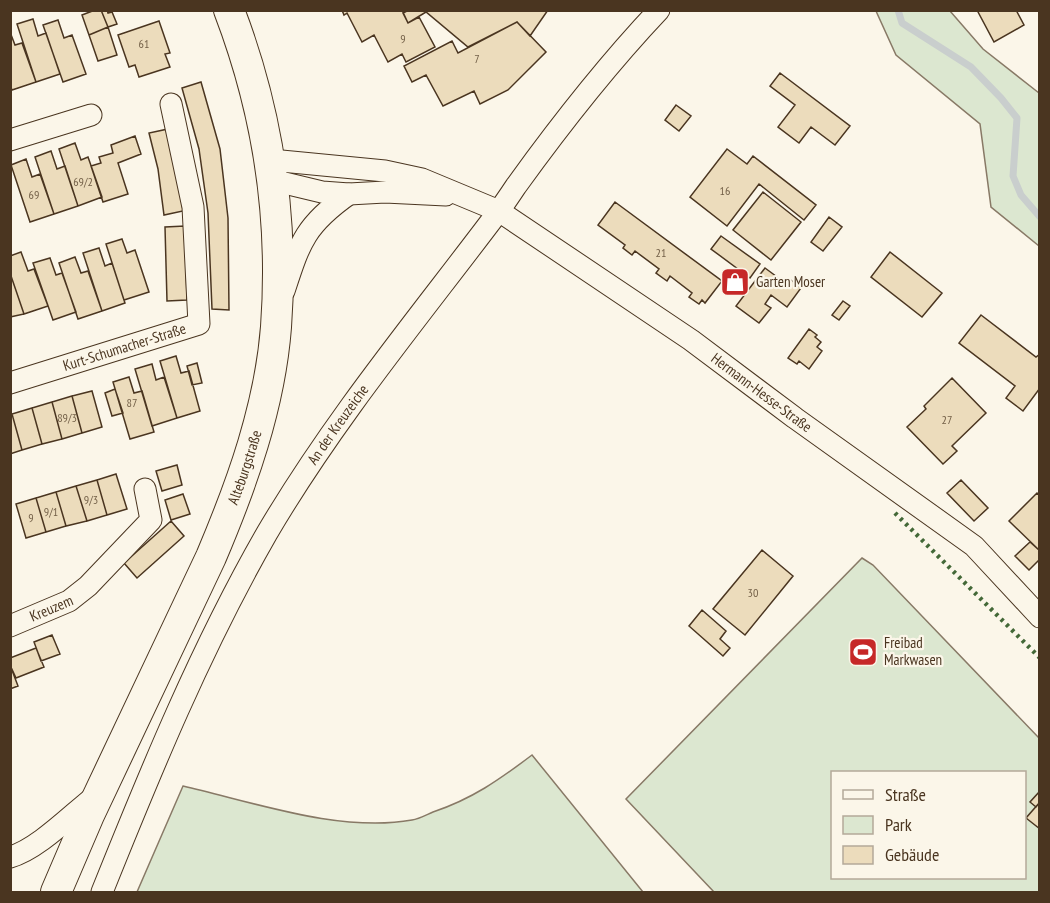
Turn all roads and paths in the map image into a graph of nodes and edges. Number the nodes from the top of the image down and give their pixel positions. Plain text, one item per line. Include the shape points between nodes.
1 (229, 10) edge
2 (659, 10) edge
3 (171, 104) dead end
4 (91, 115) dead end
5 (10, 140) edge
6 (272, 170) junction
7 (349, 194) junction
8 (462, 196) junction
9 (499, 211) junction
10 (276, 327) junction
11 (10, 383) edge
12 (145, 489) dead end
13 (1040, 617) edge
14 (10, 626) edge
15 (99, 793) junction
16 (10, 857) edge
17 (56, 892) edge
18 (102, 892) edge

1 - 6 main road, Alteburgstraße via 254,88
2 - 9 street, An der Kreuzeiche via 570,115
3 - 11 street, Kurt-Schumacher-Straße via 193,207 199,324
4 - 5 street
6 - 7 street, Hermann-Hesse-Straße via 322,192
6 - 8 street, Hermann-Hesse-Straße via 385,171 422,179
6 - 10 main road, Alteburgstraße
7 - 8 street, Hermann-Hesse-Straße
7 - 10 street via 326,210 303,240
8 - 9 street, Hermann-Hesse-Straße
9 - 13 street, Hermann-Hesse-Straße via 691,340 974,546
9 - 18 street, An der Kreuzeiche via 377,370 268,532 186,690
10 - 15 main road, Alteburgstraße via 264,403 228,517
12 - 14 street, Kreuzem via 151,520 88,586 69,601
15 - 16 street via 37,843
15 - 17 main road, Alteburgstraße

